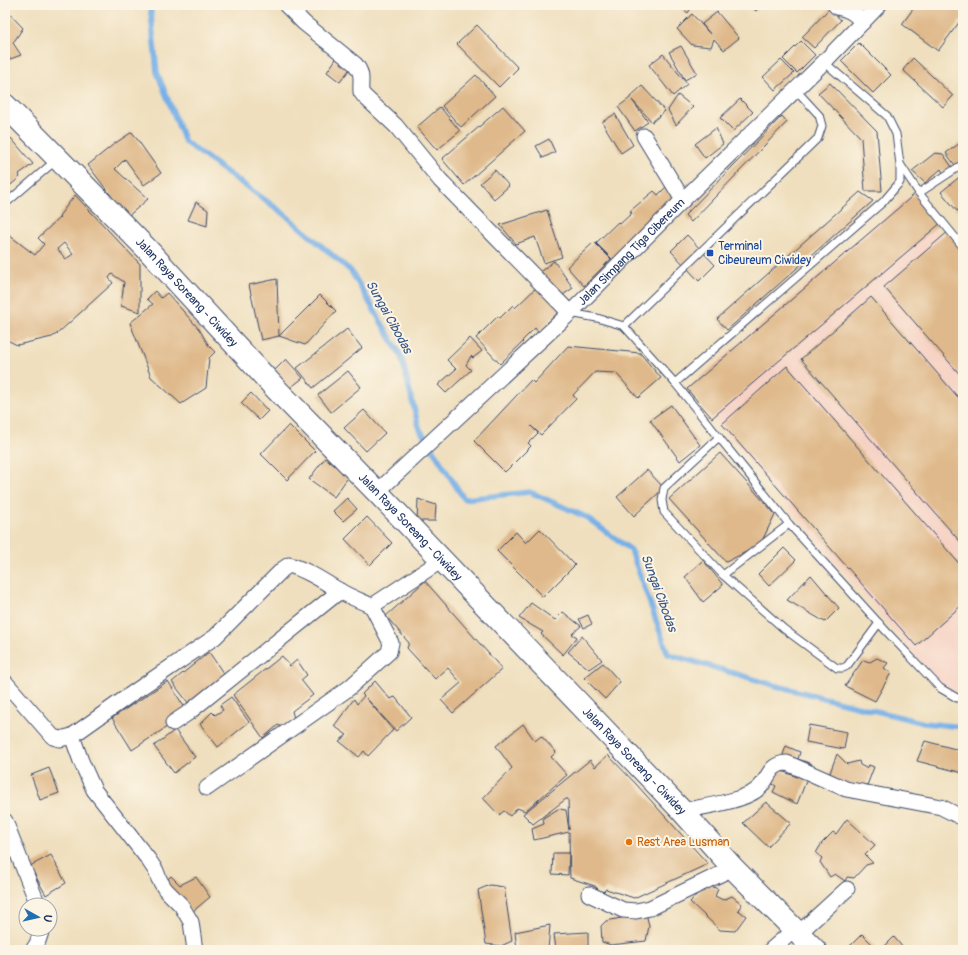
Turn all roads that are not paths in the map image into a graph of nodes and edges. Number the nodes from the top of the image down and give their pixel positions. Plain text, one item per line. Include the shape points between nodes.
1 (286, 5) edge
2 (835, 5) edge
3 (879, 5) edge
4 (863, 22) junction
5 (824, 62) junction
6 (796, 90) junction
7 (5, 105) edge
8 (644, 136) dead end
9 (57, 159) junction
10 (900, 164) junction
11 (963, 164) edge
12 (919, 193) junction
13 (683, 200) junction
14 (5, 204) edge
15 (963, 247) edge
16 (570, 313) junction
17 (624, 326) junction
18 (675, 383) junction
19 (719, 437) junction
20 (377, 492) junction
21 (790, 524) junction
22 (442, 560) junction
23 (723, 575) junction
24 (340, 591) junction
25 (372, 606) junction
26 (879, 623) junction
27 (5, 682) edge
28 (963, 698) edge
29 (173, 723) dead end
30 (72, 736) junction
31 (207, 788) dead end
32 (682, 811) junction
33 (963, 818) edge
34 (5, 821) edge
35 (733, 868) junction
36 (847, 889) dead end
37 (589, 894) dead end
38 (35, 897) edge
39 (797, 931) junction
40 (39, 937) edge
41 (33, 950) edge
42 (195, 950) edge
43 (771, 950) edge
44 (815, 950) edge

1 - 16 street via 304,24 355,64 362,77 361,92 364,96 396,126 440,180
2 - 4 street via 847,8
3 - 4 street, Jalan Simpang Tiga Cibereum
4 - 5 street, Jalan Simpang Tiga Cibereum
5 - 6 street, Jalan Simpang Tiga Cibereum
5 - 10 lane via 887,116 896,134
6 - 13 street, Jalan Simpang Tiga Cibereum
6 - 17 lane via 819,115 822,126 818,138
7 - 9 highway, Jalan Raya Soreang - Ciwidey
8 - 13 street
9 - 14 lane
9 - 20 highway, Jalan Raya Soreang - Ciwidey via 147,249 277,390
10 - 12 lane
10 - 18 lane via 900,182 882,202
11 - 12 lane
12 - 15 lane
13 - 16 street, Jalan Simpang Tiga Cibereum
16 - 17 lane
16 - 20 street, Jalan Simpang Tiga Cibereum
17 - 18 lane
18 - 19 lane
19 - 21 lane
19 - 23 lane via 664,488 662,500 664,512
20 - 22 highway, Jalan Raya Soreang - Ciwidey
21 - 23 lane
21 - 26 lane
22 - 25 street
22 - 32 highway, Jalan Raya Soreang - Ciwidey
23 - 26 lane via 784,629 837,668 846,666
24 - 25 street
24 - 29 street
24 - 30 street via 295,567 289,565 283,568 215,637
25 - 31 street via 391,643 388,652 349,688
26 - 28 lane via 940,688 957,698
27 - 30 street via 53,737 60,740
30 - 42 street via 94,790 148,859 165,889 191,922
32 - 33 street via 747,796 759,788 772,768 780,763 787,763 846,789 941,807
32 - 35 highway, Jalan Raya Soreang - Ciwidey
34 - 38 street
35 - 37 street via 650,908 636,911 623,910
35 - 39 highway, Jalan Raya Soreang - Ciwidey
36 - 39 street
39 - 43 street
39 - 44 highway, Jalan Raya Soreang - Ciwidey
40 - 41 street

